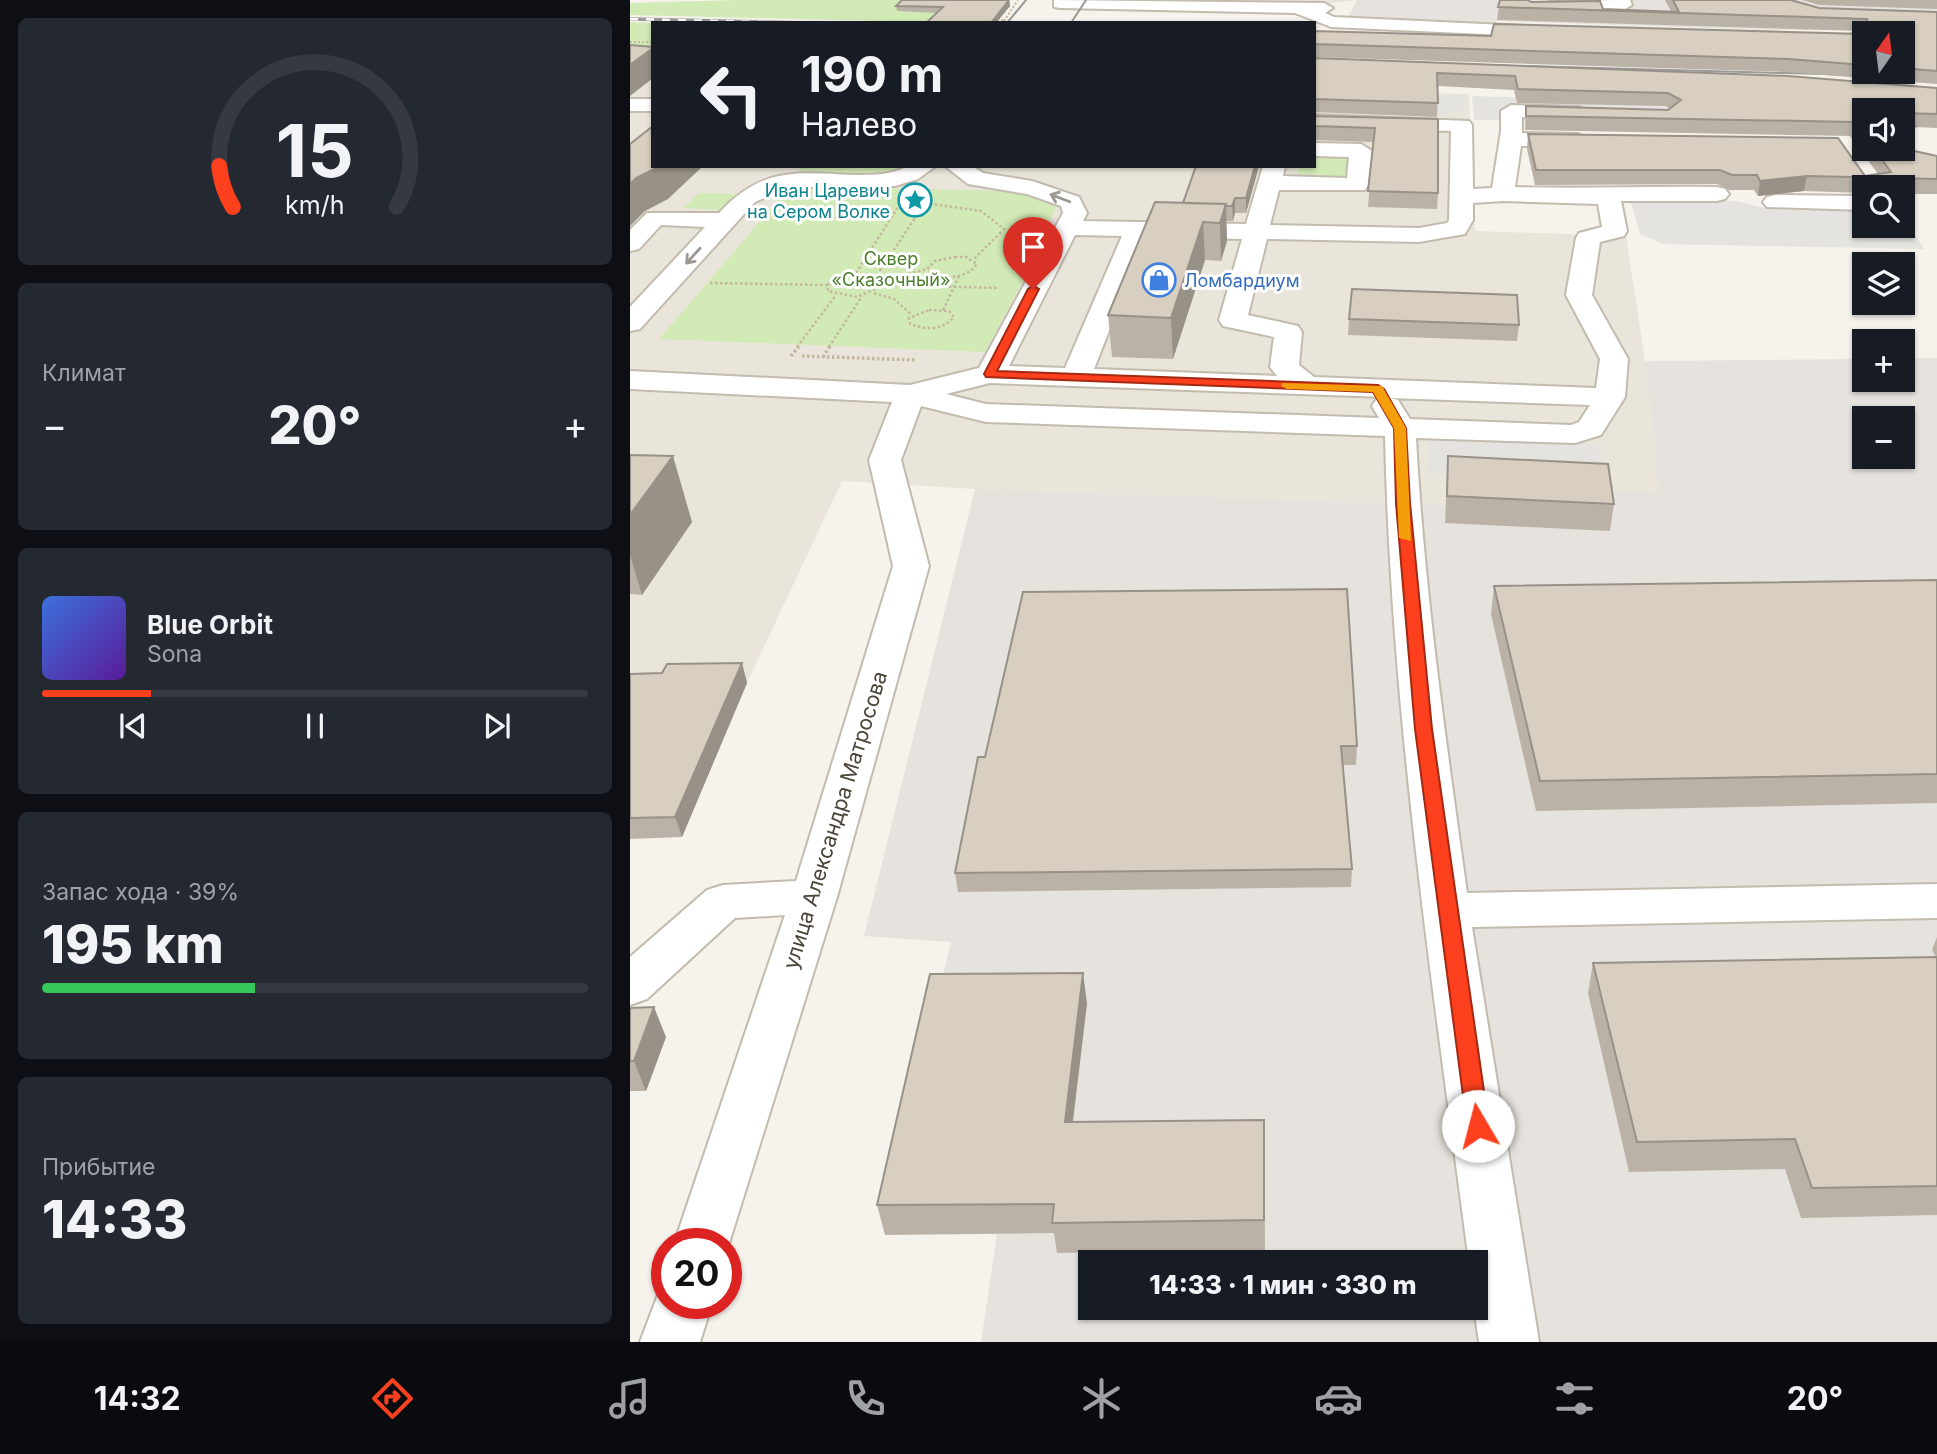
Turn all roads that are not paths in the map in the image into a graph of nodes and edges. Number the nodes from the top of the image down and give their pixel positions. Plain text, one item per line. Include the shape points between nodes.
1 (1622, 0) edge
2 (1061, 1) edge
3 (1526, 7) edge
4 (1299, 8) junction
5 (1430, 9) dead end
6 (1048, 21) edge
7 (1559, 32) edge
8 (1359, 99) edge
9 (630, 104) edge
10 (651, 105) edge
11 (1604, 114) edge
12 (1316, 121) edge
13 (1341, 122) junction
14 (1509, 139) junction
15 (1605, 141) edge
16 (1316, 149) edge
17 (1504, 164) junction
18 (1529, 165) edge
19 (779, 168) edge
20 (921, 168) edge
21 (959, 168) edge
22 (1272, 175) edge
23 (763, 188) junction
24 (1503, 194) junction
25 (1717, 194) dead end
26 (1462, 197) junction
27 (1608, 197) junction
28 (1775, 202) edge
29 (1852, 203) edge
30 (630, 217) edge
31 (656, 218) junction
32 (726, 220) junction
33 (1070, 228) junction
34 (1137, 229) junction
35 (1258, 233) junction
36 (630, 244) edge
37 (630, 323) edge
38 (990, 374) junction
39 (1076, 377) junction
40 (630, 380) edge
41 (1307, 386) junction
42 (1378, 389) junction
43 (910, 394) junction
44 (1610, 397) junction
45 (1400, 428) junction
46 (814, 897) junction
47 (1937, 901) edge
48 (1446, 910) junction
49 (630, 986) edge
50 (707, 1228) edge
51 (678, 1319) edge
52 (670, 1342) edge
53 (1509, 1342) edge

1 - 3 street via 1623,5
2 - 4 street
2 - 6 street
4 - 5 street
4 - 7 street via 1331,22
8 - 13 street
9 - 10 street
11 - 14 street via 1511,111 1514,130
12 - 13 street
13 - 26 street via 1463,114
14 - 15 street
14 - 17 street
16 - 22 street via 1361,151 1357,185
17 - 18 street
17 - 24 street
19 - 23 street
20 - 23 street via 879,181 790,180
33 -> 21 street via 1075,213 1071,202 1032,188 976,179
22 - 35 street
23 - 32 street via 747,197
24 - 26 street
24 - 27 street
25 - 27 street
26 - 35 street via 1456,229 1442,232
27 - 44 street via 1615,231 1588,238 1579,295 1614,359
28 - 29 street
30 - 31 street
31 - 32 street
31 - 36 street
32 -> 37 street
33 - 34 street
33 - 38 street
34 - 35 street
34 - 39 street
35 - 41 street via 1233,320 1288,332 1284,367
38 - 39 street
38 - 43 street
39 - 41 street
40 - 43 street
41 - 42 street
42 - 44 street
42 - 45 street
43 - 45 street via 986,413
43 - 46 street, улица Александра Матросова via 885,460 911,566
44 - 45 street via 1590,428 1574,434
45 - 48 street via 1424,729
46 - 49 street via 723,902
46 - 50 street, улица Александра Матросова
47 - 48 street
48 - 53 street
51 - 52 street

